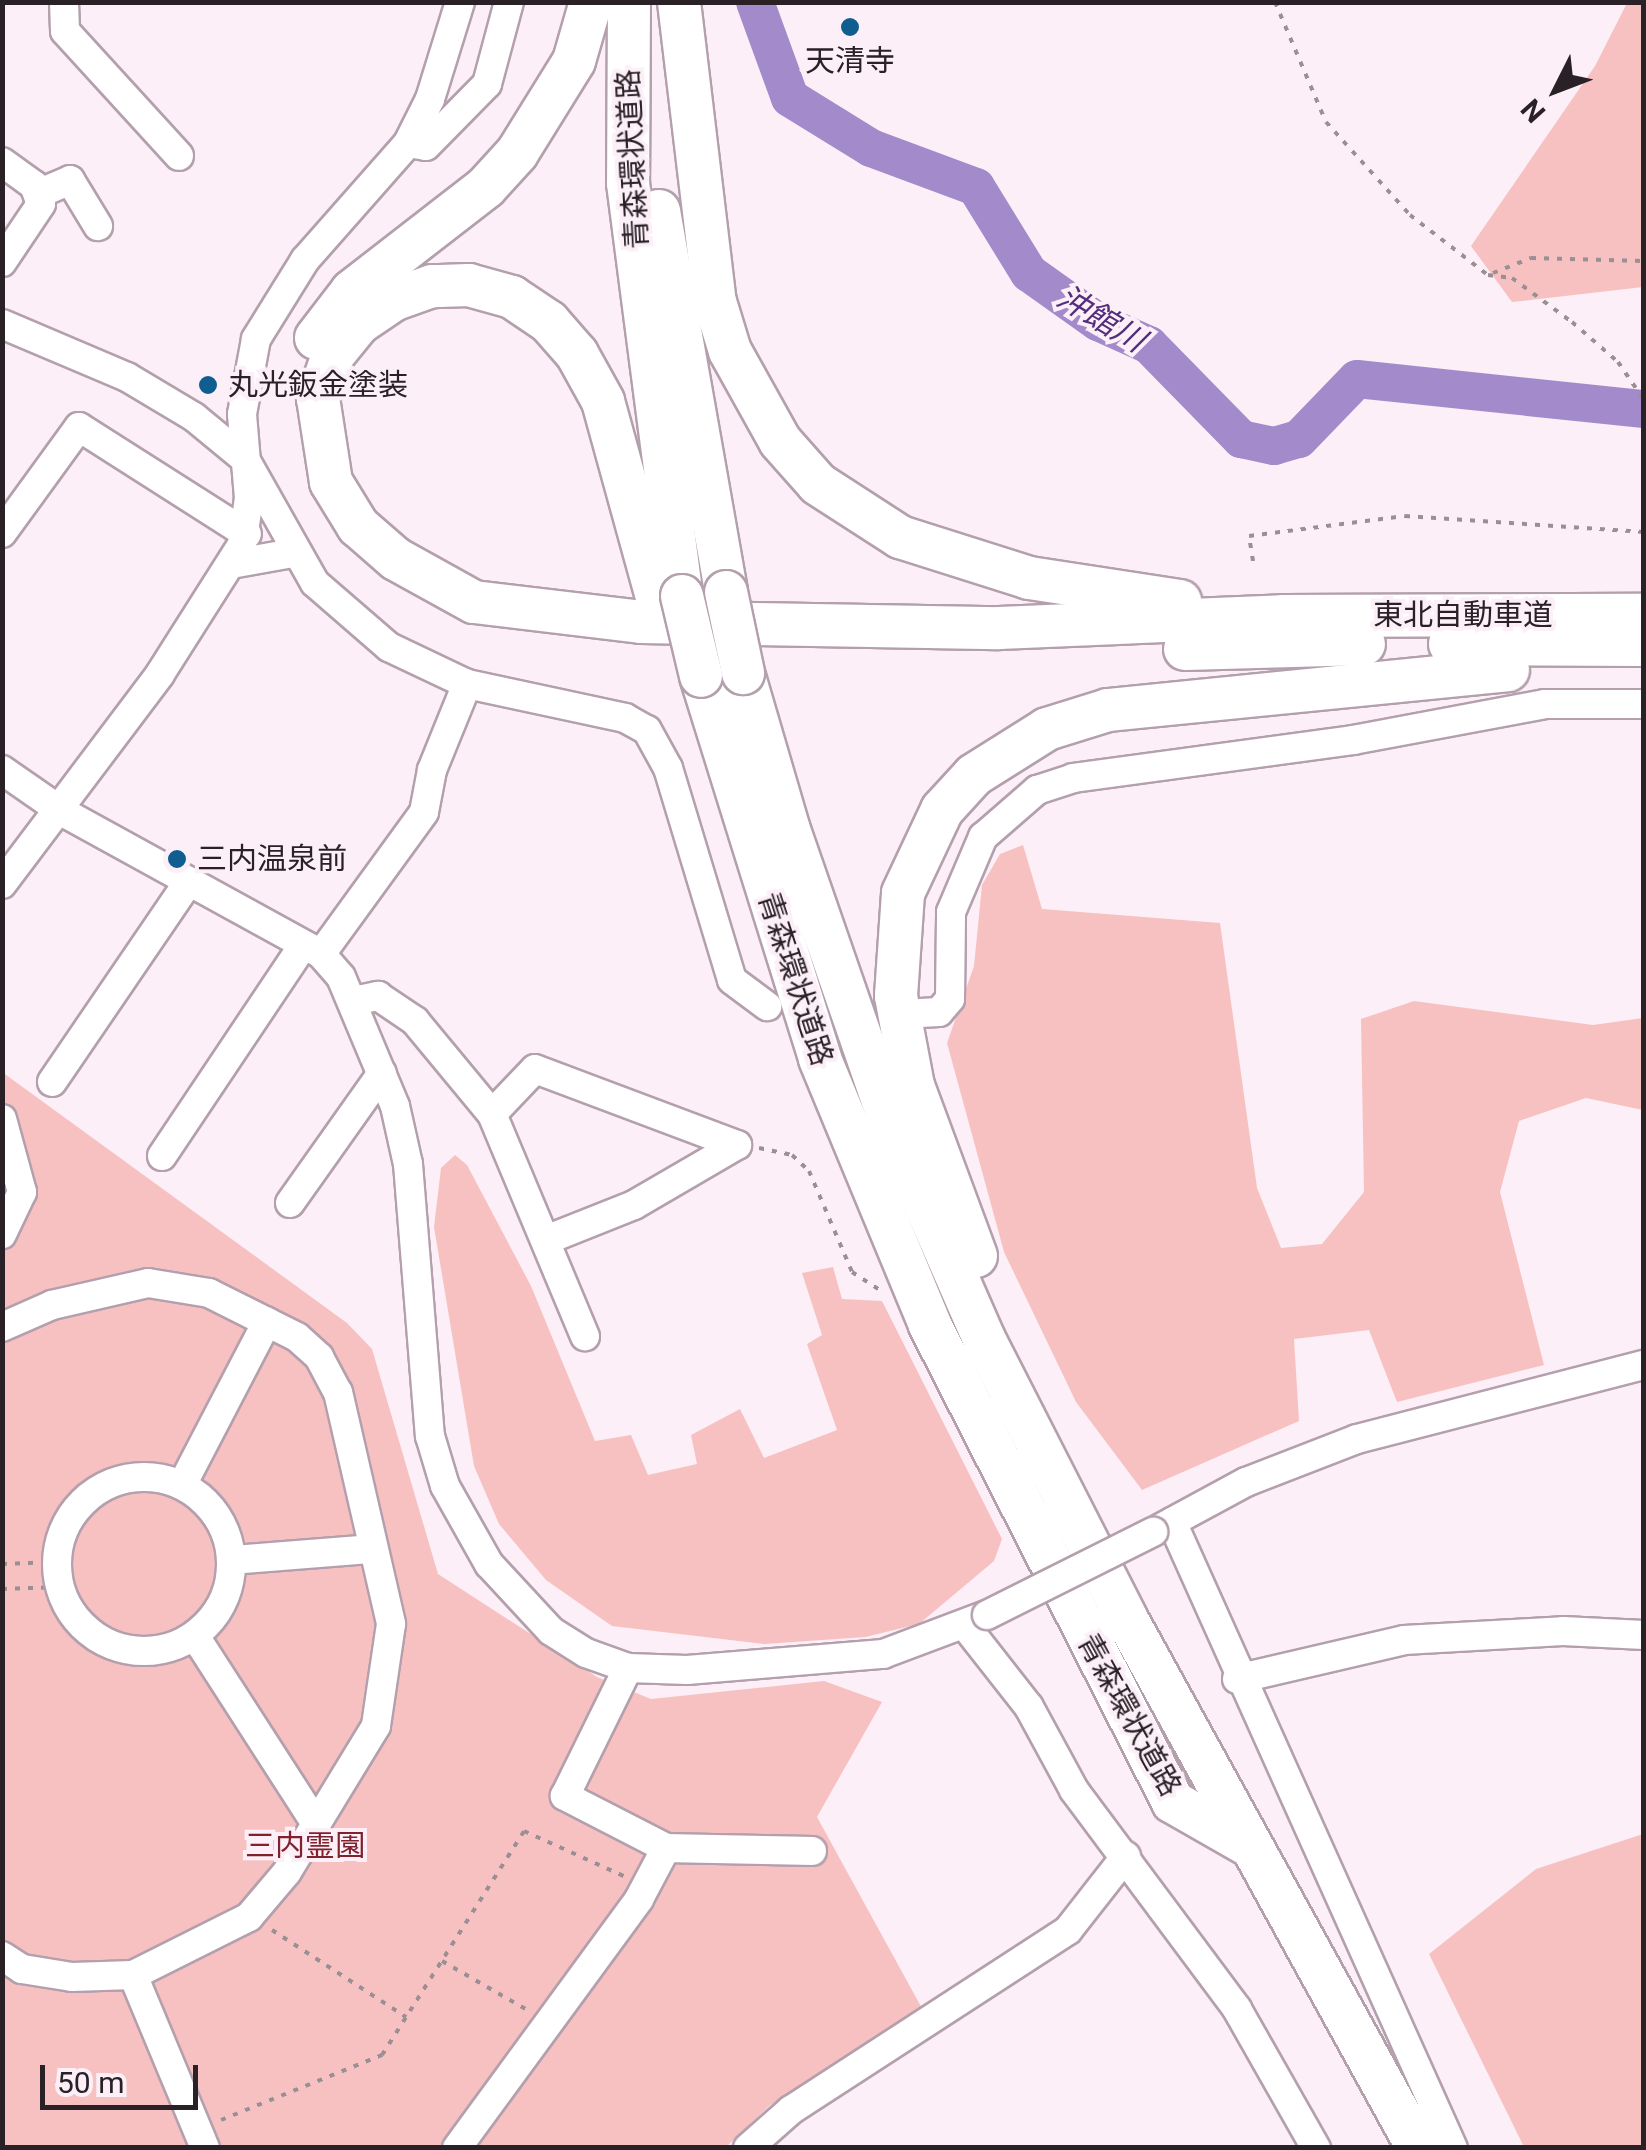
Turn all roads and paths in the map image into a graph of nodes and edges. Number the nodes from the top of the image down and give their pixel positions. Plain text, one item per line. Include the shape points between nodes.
1 (64, 2) edge
2 (460, 2) edge
3 (509, 2) edge
4 (591, 2) edge
5 (631, 2) edge
6 (679, 2) edge
7 (1275, 2) edge
8 (408, 143) junction
9 (179, 156) dead end
10 (2, 162) edge
11 (40, 193) junction
12 (98, 226) dead end
13 (1644, 260) edge
14 (2, 262) edge
15 (1488, 275) junction
16 (2, 324) edge
17 (1643, 399) edge
18 (244, 459) junction
19 (2, 532) edge
20 (1644, 532) edge
21 (247, 534) junction
22 (293, 552) junction
23 (1254, 561) dead end
24 (231, 564) junction
25 (670, 598) junction
26 (1644, 615) edge
27 (1283, 631) junction
28 (1644, 646) edge
29 (1644, 660) edge
30 (467, 684) junction
31 (1644, 704) edge
32 (2, 770) edge
33 (61, 810) junction
34 (189, 880) junction
35 (2, 884) edge
36 (312, 950) junction
37 (354, 1001) junction
38 (767, 1006) dead end
39 (920, 1013) dead end
40 (382, 1072) junction
41 (52, 1082) dead end
42 (492, 1114) junction
43 (2, 1119) edge
44 (737, 1145) junction
45 (162, 1156) dead end
46 (290, 1203) dead end
47 (2, 1234) edge
48 (546, 1240) junction
49 (897, 1292) dead end
50 (267, 1322) junction
51 (2, 1327) edge
52 (585, 1336) dead end
53 (1644, 1365) edge
54 (182, 1485) junction
55 (1065, 1493) junction
56 (1163, 1527) junction
57 (372, 1550) junction
58 (232, 1560) junction
59 (2, 1564) edge
60 (59, 1575) junction
61 (2, 1589) edge
62 (977, 1621) junction
63 (1644, 1635) edge
64 (195, 1636) junction
65 (628, 1668) junction
66 (1237, 1679) junction
67 (316, 1824) junction
68 (1250, 1846) junction
69 (666, 1848) junction
70 (812, 1851) dead end
71 (1126, 1856) junction
72 (646, 1886) junction
73 (256, 1909) junction
74 (2, 1956) edge
75 (442, 1961) junction
76 (132, 1975) junction
77 (406, 2017) junction
78 (552, 2023) junction
79 (1408, 2139) edge
80 (194, 2140) edge
81 (457, 2148) edge
82 (748, 2148) edge
83 (1316, 2148) edge
84 (1453, 2148) edge

1 - 9 street via 64,31
2 - 8 street via 430,99
3 - 8 street via 487,84 426,146
4 - 27 highway via 574,61 517,153 486,187 352,291 307,355 296,423 301,466 328,517 375,570 443,609 551,638 993,655
5 - 25 highway, 青森環状道路 via 628,183
5 - 55 highway, 青森環状道路, bridge via 656,188 743,673 788,827 894,1132 984,1339
6 - 27 highway via 715,302 751,395 818,484 900,537 976,564
7 - 15 path via 1326,122 1410,215
8 - 18 street via 271,306 245,376
10 - 11 street
11 - 12 street via 70,180
11 - 14 street via 41,204
13 - 15 path via 1531,258
15 - 17 path via 1512,278 1572,322 1618,362
16 - 18 street via 127,377 194,417
18 - 21 street
18 - 22 street
19 - 21 street via 79,427
20 - 23 path via 1405,516 1250,536
21 - 24 street
22 - 24 street
22 - 30 street via 314,583 362,626 427,668
24 - 33 street
25 - 27 highway via 602,401 577,354 549,322 512,297 470,286 432,286 359,323 333,356 318,398 331,482 358,526 396,560 474,602 641,622
25 - 68 highway, 青森環状道路 via 704,750 747,834 820,1059 930,1325 1173,1802
26 - 27 highway, 東北自動車道
27 - 28 highway, 東北自動車道
29 - 55 highway via 1377,679 1108,710 1009,750 942,810 903,893 896,996 913,1086
30 - 36 street via 432,770 424,812
30 - 38 street via 625,718 647,730 668,768 732,980
31 - 39 street via 1545,704 1353,740 1073,778 1037,790 982,837 951,912 950,999 939,1012
32 - 33 street
33 - 34 street
33 - 35 street
34 - 36 street
34 - 41 street
36 - 37 street
36 - 45 street
37 - 40 street
37 - 42 street via 378,996 415,1021
40 - 46 street
40 - 65 street via 408,1164 430,1436 445,1486 489,1564 551,1630 586,1653
42 - 44 street via 535,1070
42 - 48 street
43 - 47 street via 22,1192
44 - 48 street via 634,1205
44 - 49 path via 792,1155 809,1171 860,1283
48 - 52 street
50 - 51 street via 209,1294 148,1283 52,1305
50 - 54 street
50 - 57 street via 319,1356 338,1392
53 - 56 street via 1356,1439 1246,1482
54 - 58 street via 217,1516
54 - 60 street via 130,1478 104,1486 66,1523
55 - 68 highway, 青森環状道路
56 - 62 street, bridge
56 - 66 street
57 - 58 street
57 - 67 street via 391,1624 387,1680 376,1726
58 - 64 street via 228,1589
59 - 60 path
60 - 61 path
60 - 64 street via 84,1628 108,1645 138,1652
62 - 65 street via 883,1654
62 - 71 street via 1074,1790
63 - 66 street via 1563,1631 1404,1640
64 - 67 street
65 - 69 street via 565,1796
66 - 84 street
67 - 73 street
68 - 79 highway, 青森環状道路
69 - 70 street
69 - 72 street
71 - 82 street via 1068,1930 790,2110
71 - 83 street via 1237,2009
72 - 75 path via 524,1832
72 - 78 street
73 - 76 street
73 - 77 path via 269,1928
74 - 76 street via 22,1970
75 - 77 path
75 - 78 path
76 - 80 street
77 - 80 path via 382,2055
78 - 81 street

